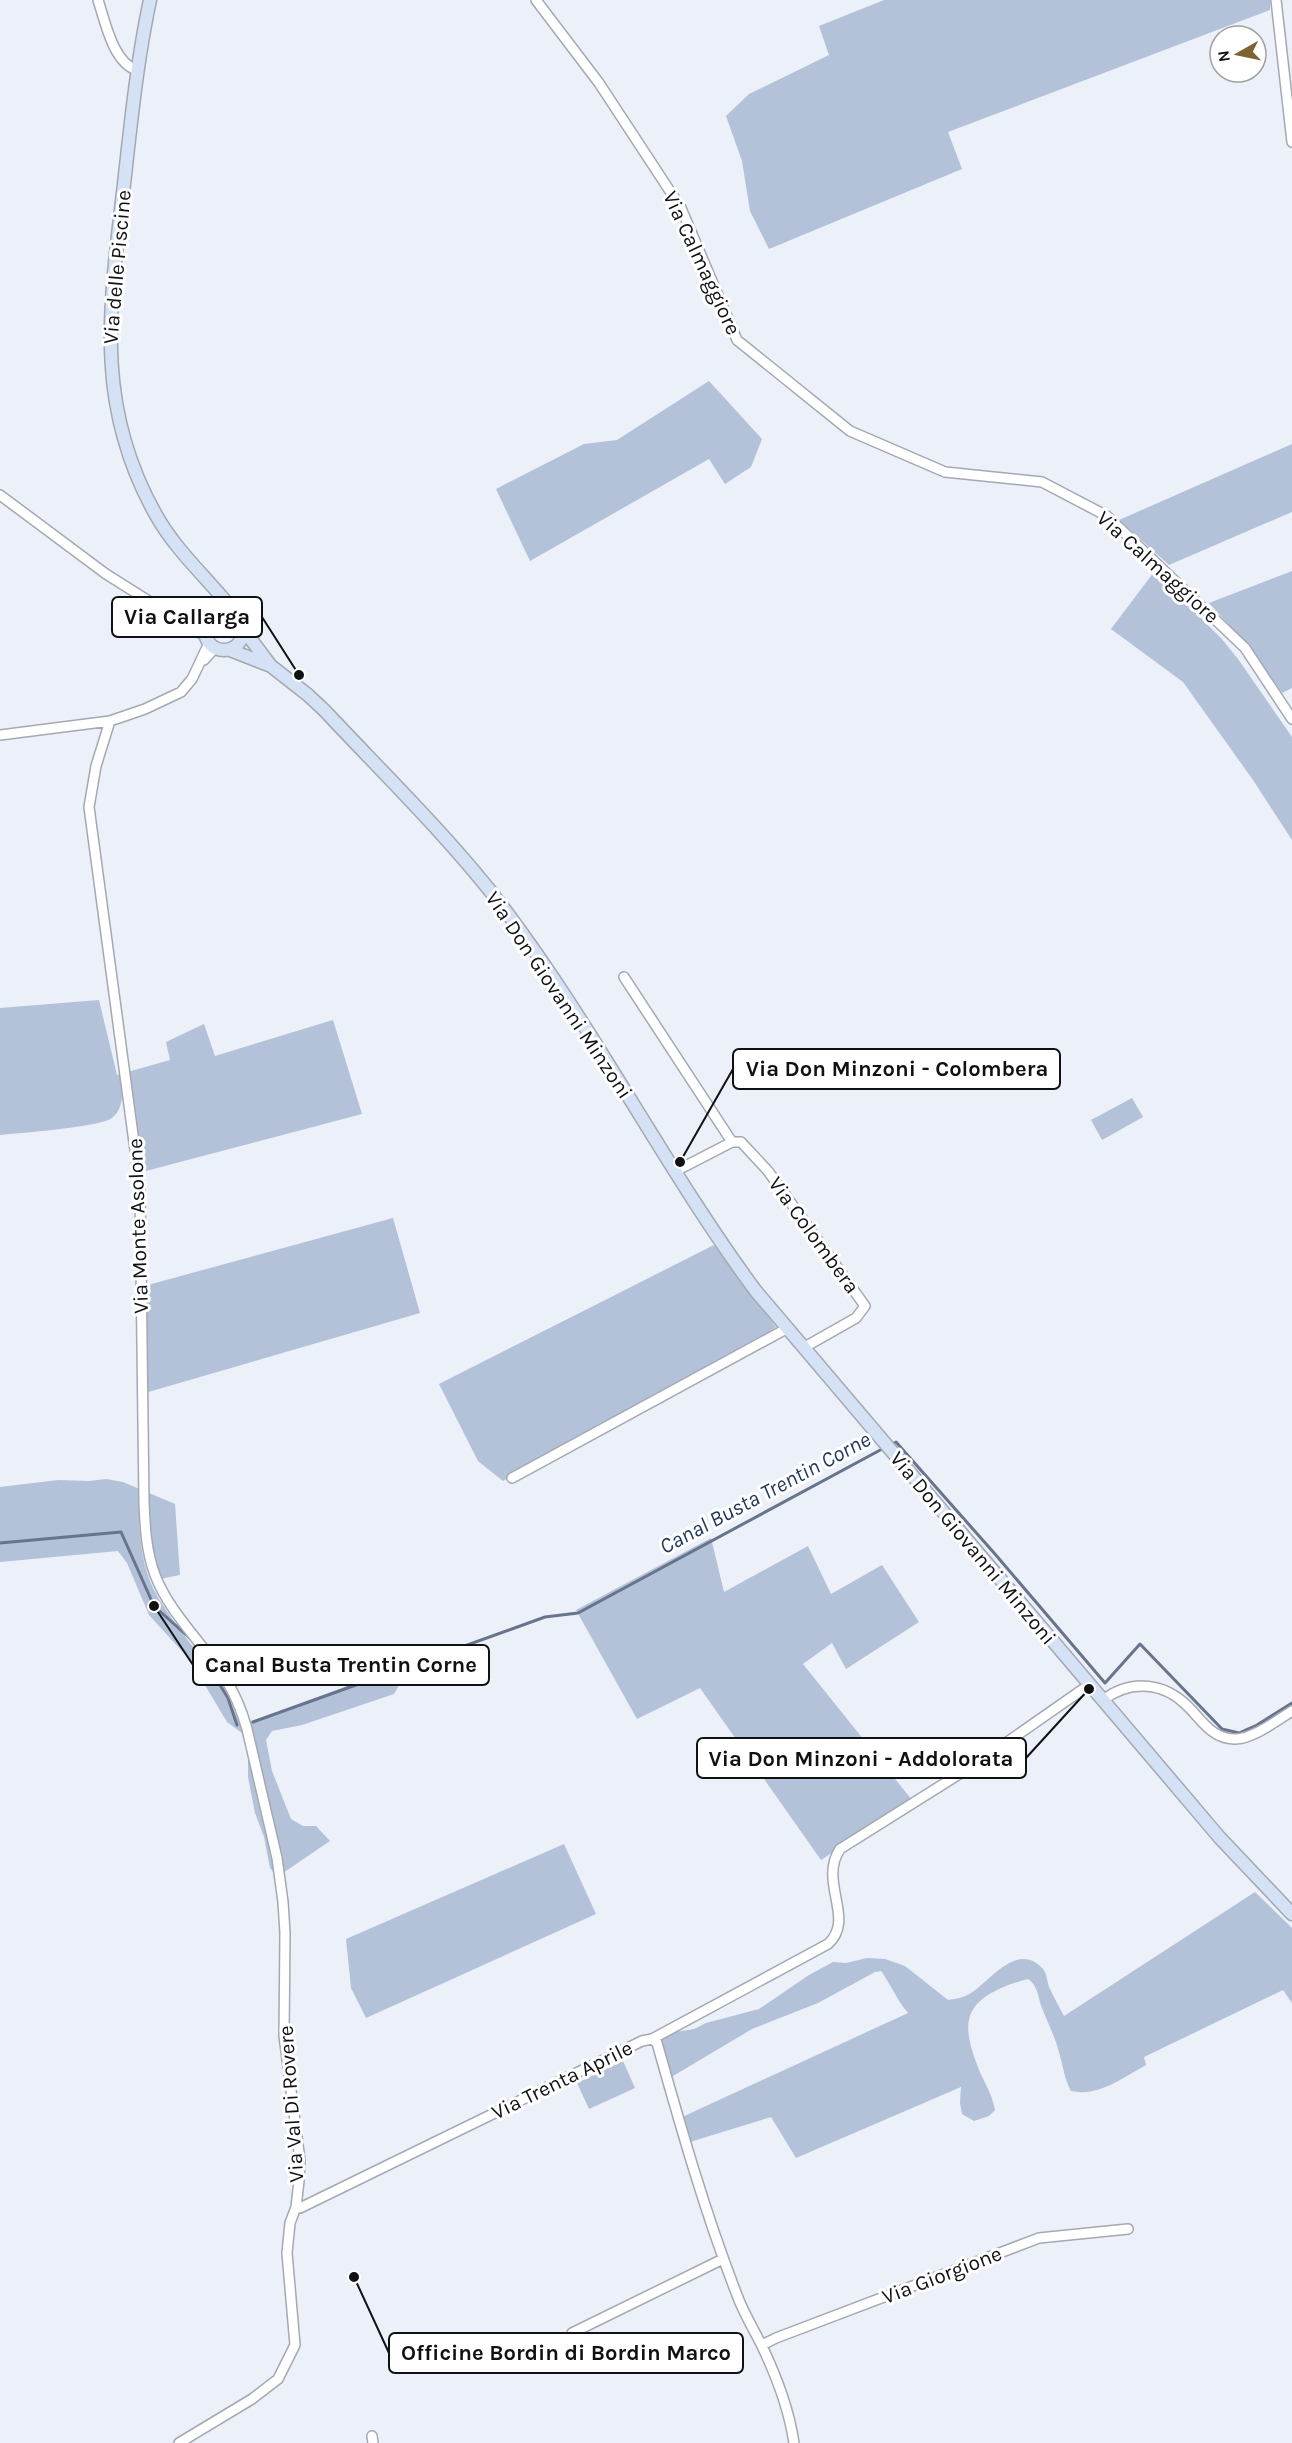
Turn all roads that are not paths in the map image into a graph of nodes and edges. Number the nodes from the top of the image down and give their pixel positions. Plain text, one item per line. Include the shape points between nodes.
1 (98, 0) edge
2 (150, 0) edge
3 (536, 0) edge
4 (1276, 0) edge
5 (137, 70) junction
6 (1291, 139) edge
7 (0, 495) edge
8 (207, 583) junction
9 (231, 613) junction
10 (211, 618) junction
11 (185, 624) junction
12 (243, 629) junction
13 (210, 643) junction
14 (230, 650) junction
15 (271, 666) junction
16 (1292, 718) edge
17 (110, 721) junction
18 (0, 735) edge
19 (624, 977) dead end
20 (732, 1142) junction
21 (675, 1172) junction
22 (786, 1329) junction
23 (803, 1348) junction
24 (512, 1478) dead end
25 (1089, 1685) junction
26 (1102, 1701) junction
27 (242, 1710) joint
28 (1292, 1711) edge
29 (1292, 1914) edge
30 (652, 2039) junction
31 (296, 2207) junction
32 (1128, 2229) dead end
33 (723, 2259) junction
34 (572, 2333) dead end
35 (762, 2345) junction
36 (178, 2443) edge
37 (794, 2443) edge

1 - 5 street via 118,52
2 - 5 street, Via delle Piscine
3 - 16 street, Via Calmaggiore via 599,83 681,208 737,340 850,431 945,472 1042,482 1107,516 1245,648
4 - 6 street
5 - 8 street, Via delle Piscine via 111,307 112,382 124,438 144,491 169,536
7 - 11 street via 106,574
8 - 9 street, Via delle Piscine via 227,603
8 - 10 street, Via delle Piscine
9 - 10 street
9 - 12 street, Via delle Piscine
10 - 11 street
10 - 13 street, Via delle Piscine
11 - 13 street
12 - 14 street via 241,642
12 - 15 street, Via delle Piscine
13 - 14 street
13 - 17 street via 181,692
14 - 15 street
15 - 21 street, Via Don Giovanni Minzoni via 324,711 493,894 557,986
17 - 18 street
17 - 27 street, Via Monte Asolone via 92,782 90,820 140,1187 147,1546 163,1592 224,1676
19 - 20 street, Via Colombera
20 - 21 street
20 - 23 street, Via Colombera via 741,1142 768,1171 865,1306 856,1318
21 - 22 street, Via Don Giovanni Minzoni via 727,1252
22 - 23 street, Via Don Giovanni Minzoni
22 - 24 street
23 - 25 street, Via Don Giovanni Minzoni
25 - 26 street, Via Don Giovanni Minzoni
25 - 30 street via 980,1761 840,1849 831,1872 840,1926 828,1944
26 - 28 street via 1124,1687 1150,1686 1184,1702 1217,1735 1235,1740
26 - 29 street, Via Don Giovanni Minzoni via 1238,1859
27 - 31 street, Via Val Di Rovere via 277,1858 283,1902 284,2036 300,2160
30 - 31 street, Via Trenta Aprile
30 - 33 street, Via Trenta Aprile via 657,2043
31 - 36 street, Via Val Di Rovere via 287,2253 295,2345 278,2379 252,2400
32 - 35 street, Via Giorgione via 1039,2238
33 - 34 street
33 - 35 street, Via Trenta Aprile
35 - 37 street, Via Trenta Aprile via 790,2418

